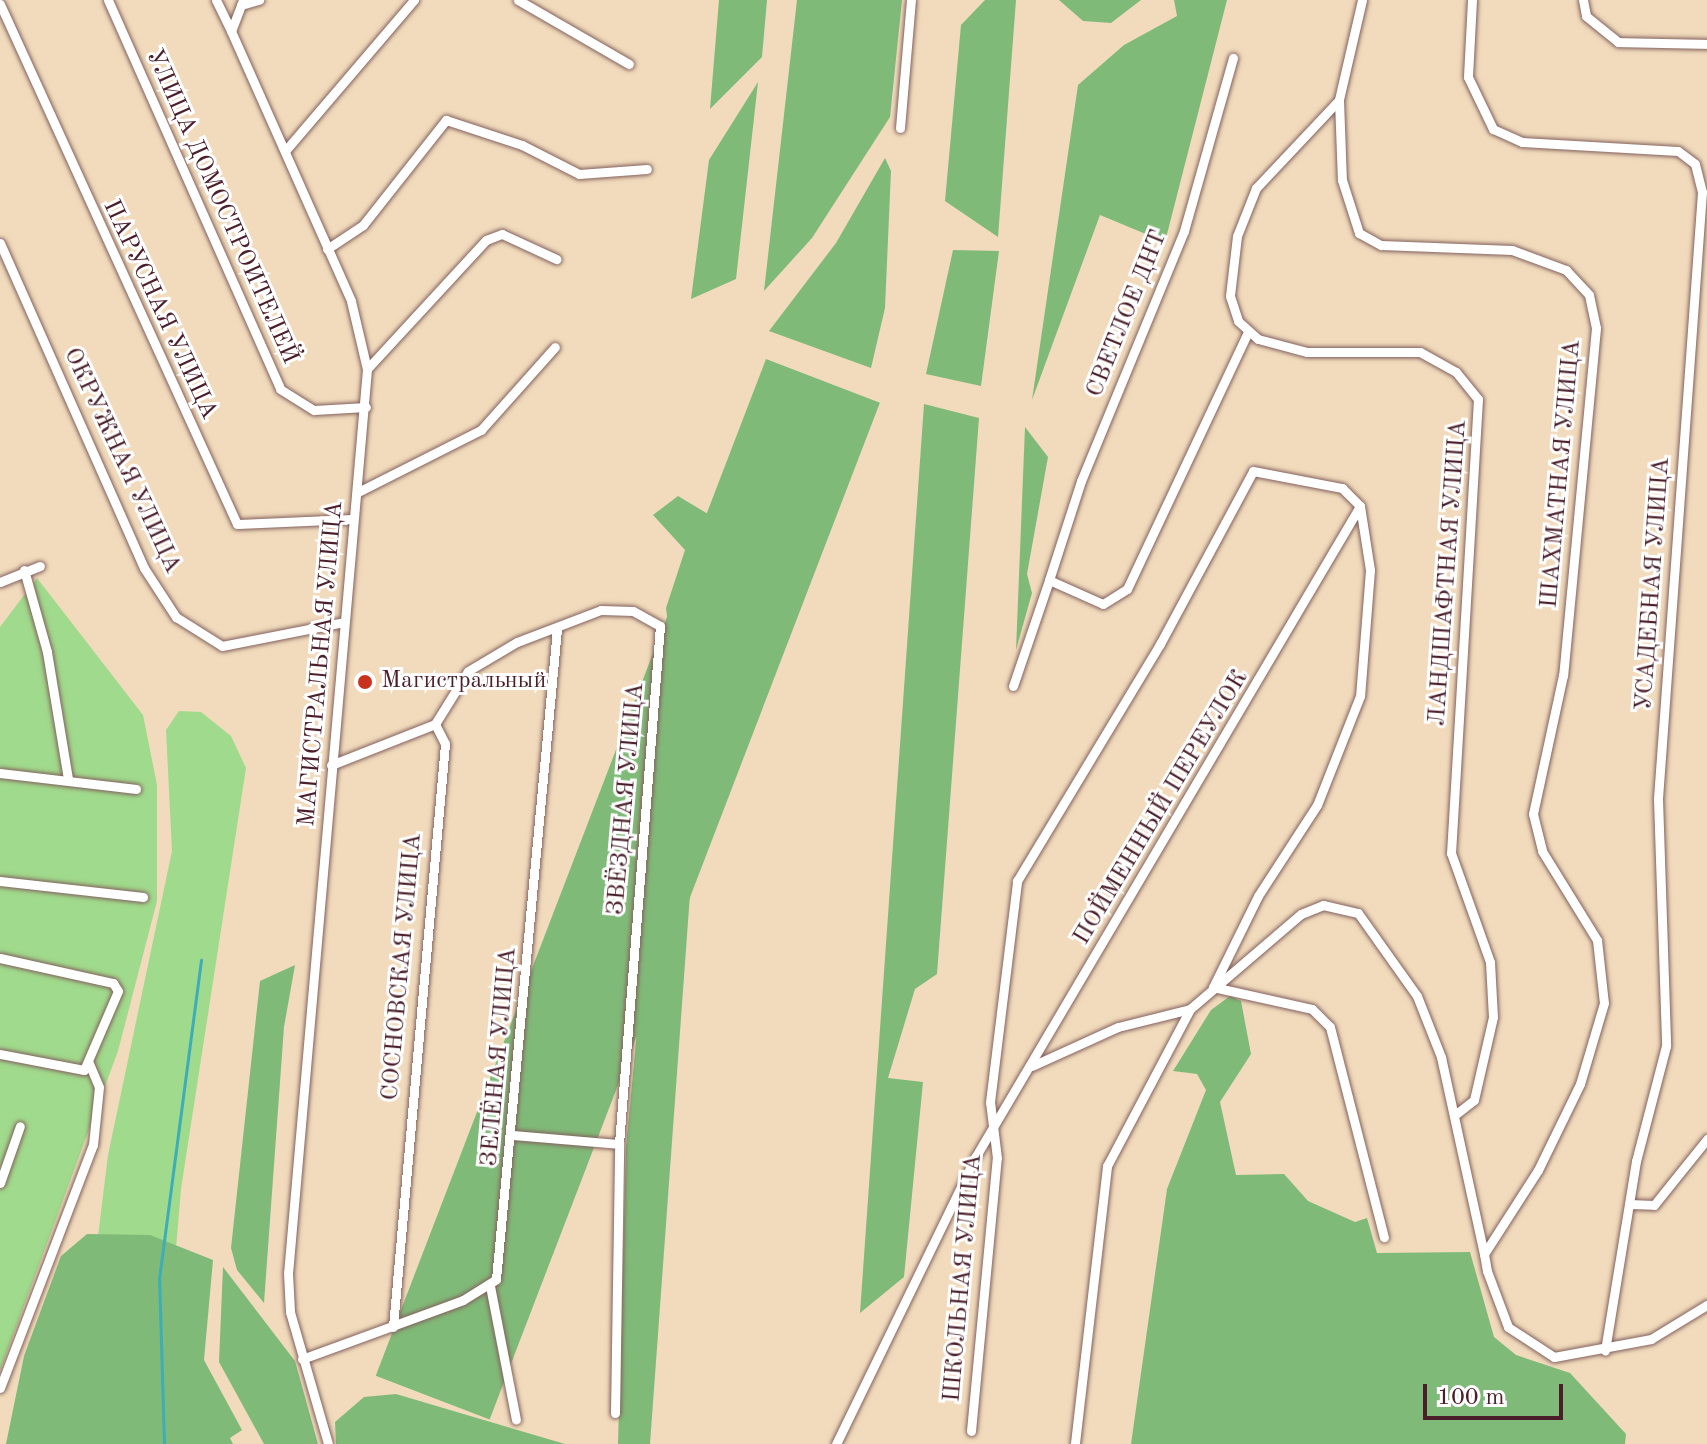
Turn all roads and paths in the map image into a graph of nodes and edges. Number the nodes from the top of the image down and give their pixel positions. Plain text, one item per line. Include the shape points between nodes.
1 (108, 0) edge
2 (216, 0) edge
3 (259, 0) edge
4 (414, 0) edge
5 (518, 0) edge
6 (911, 0) edge
7 (1362, 0) edge
8 (1472, 0) edge
9 (1583, 0) edge
10 (242, 2) edge
11 (0, 4) edge
12 (231, 31) junction
13 (1707, 44) edge
14 (1233, 58) dead end
15 (629, 64) dead end
16 (1339, 100) junction
17 (900, 128) dead end
18 (285, 151) junction
19 (647, 169) dead end
20 (0, 243) edge
21 (327, 249) junction
22 (556, 259) dead end
23 (1247, 334) junction
24 (555, 347) dead end
25 (367, 369) junction
26 (366, 407) junction
27 (358, 492) junction
28 (1360, 506) junction
29 (353, 519) junction
30 (40, 566) dead end
31 (24, 570) junction
32 (1049, 580) junction
33 (0, 582) edge
34 (344, 622) junction
35 (557, 629) junction
36 (1013, 686) dead end
37 (435, 724) junction
38 (331, 765) junction
39 (0, 773) edge
40 (68, 779) junction
41 (136, 789) dead end
42 (0, 881) edge
43 (143, 897) dead end
44 (0, 958) edge
45 (1213, 987) junction
46 (1190, 1009) junction
47 (0, 1054) edge
48 (89, 1063) junction
49 (1032, 1066) junction
50 (1455, 1115) junction
51 (20, 1126) dead end
52 (994, 1128) junction
53 (514, 1135) junction
54 (1707, 1139) edge
55 (619, 1144) junction
56 (0, 1183) edge
57 (1629, 1204) junction
58 (1384, 1237) dead end
59 (1484, 1254) junction
60 (490, 1286) junction
61 (1707, 1305) edge
62 (393, 1327) junction
63 (1605, 1350) junction
64 (302, 1359) junction
65 (0, 1388) edge
66 (615, 1413) dead end
67 (516, 1420) dead end
68 (971, 1431) dead end
69 (1075, 1443) edge
70 (328, 1444) edge
71 (836, 1444) edge

1 - 26 street, УЛИЦА ДОМОСТРОИТЕЛЕЙ via 280,389 314,410
2 - 12 street, МАГИСТРАЛЬНАЯ УЛИЦА
3 - 10 street
4 - 18 street
5 - 15 street
6 - 17 street
7 - 16 street, ШАХМАТНАЯ УЛИЦА
8 - 57 street, УСАДЕБНАЯ УЛИЦА via 1468,77 1493,129 1522,142 1678,151 1700,175 1658,799 1666,1046
9 - 13 street via 1586,16 1618,42
10 - 12 street
11 - 29 street, ПАРУСНАЯ УЛИЦА via 237,524
12 - 18 street, МАГИСТРАЛЬНАЯ УЛИЦА
14 - 32 street, СВЕТЛОЕ ДНТ via 1184,231 1081,481
16 - 23 street via 1256,188 1242,219 1230,296
16 - 59 street, ШАХМАТНАЯ УЛИЦА via 1346,206 1366,239 1512,250 1566,270 1593,311 1597,351 1563,675 1533,792 1542,851 1597,940 1604,1003 1597,1040 1562,1121
18 - 21 street, МАГИСТРАЛЬНАЯ УЛИЦА
19 - 21 street via 579,174 522,145 446,120 363,225
20 - 34 street, ОКРУЖНАЯ УЛИЦА via 144,568 176,617 222,646
21 - 25 street, МАГИСТРАЛЬНАЯ УЛИЦА via 363,335
22 - 25 street via 502,234 486,240
23 - 32 street via 1122,597 1103,604
23 - 50 street, ЛАНДШАФТНАЯ УЛИЦА via 1307,352 1420,352 1456,372 1478,399 1451,853 1490,962 1493,1017 1474,1100
24 - 27 street via 481,430
25 - 26 street, МАГИСТРАЛЬНАЯ УЛИЦА
26 - 27 street, МАГИСТРАЛЬНАЯ УЛИЦА
27 - 29 street, МАГИСТРАЛЬНАЯ УЛИЦА
28 - 45 street via 1370,570 1353,728
28 - 49 street, ПОЙМЕННЫЙ ПЕРЕУЛОК
28 - 52 street, ШКОЛЬНАЯ УЛИЦА via 1342,488 1264,470 1247,478 1160,644 1017,881 990,1102
29 - 34 street, МАГИСТРАЛЬНАЯ УЛИЦА
30 - 31 street
31 - 33 street
31 - 40 street via 47,652
32 - 36 street, СВЕТЛОЕ ДНТ
34 - 38 street, МАГИСТРАЛЬНАЯ УЛИЦА
35 - 37 street, ЗВЁЗДНАЯ УЛИЦА via 468,671
35 - 53 street, ЗЕЛЁНАЯ УЛИЦА
35 - 55 street, ЗВЁЗДНАЯ УЛИЦА via 601,610 633,611 655,619 663,634
37 - 38 street
37 - 62 street, СОСНОВСКАЯ УЛИЦА via 445,749
38 - 64 street, МАГИСТРАЛЬНАЯ УЛИЦА via 288,1273
39 - 40 street
40 - 41 street
42 - 43 street
44 - 48 street via 113,983 118,991
45 - 46 street
45 - 50 street via 1301,914 1323,905 1358,913 1417,996
45 - 58 street via 1312,1009 1330,1027
46 - 49 street via 1118,1027
46 - 69 street via 1107,1166
47 - 48 street via 78,1072
48 - 65 street via 99,1087 93,1145
49 - 52 street, ПОЙМЕННЫЙ ПЕРЕУЛОК
50 - 59 street
51 - 56 street
52 - 68 street, ШКОЛЬНАЯ УЛИЦА
52 - 71 street, ПОЙМЕННЫЙ ПЕРЕУЛОК via 919,1263
53 - 55 street
53 - 60 street, ЗЕЛЁНАЯ УЛИЦА via 500,1268
54 - 57 street via 1654,1205
55 - 66 street, ЗВЁЗДНАЯ УЛИЦА
57 - 63 street, УСАДЕБНАЯ УЛИЦА
59 - 63 street via 1494,1295 1521,1342 1554,1357
60 - 62 street
60 - 67 street
61 - 63 street via 1651,1339
62 - 64 street
64 - 70 street, МАГИСТРАЛЬНАЯ УЛИЦА

